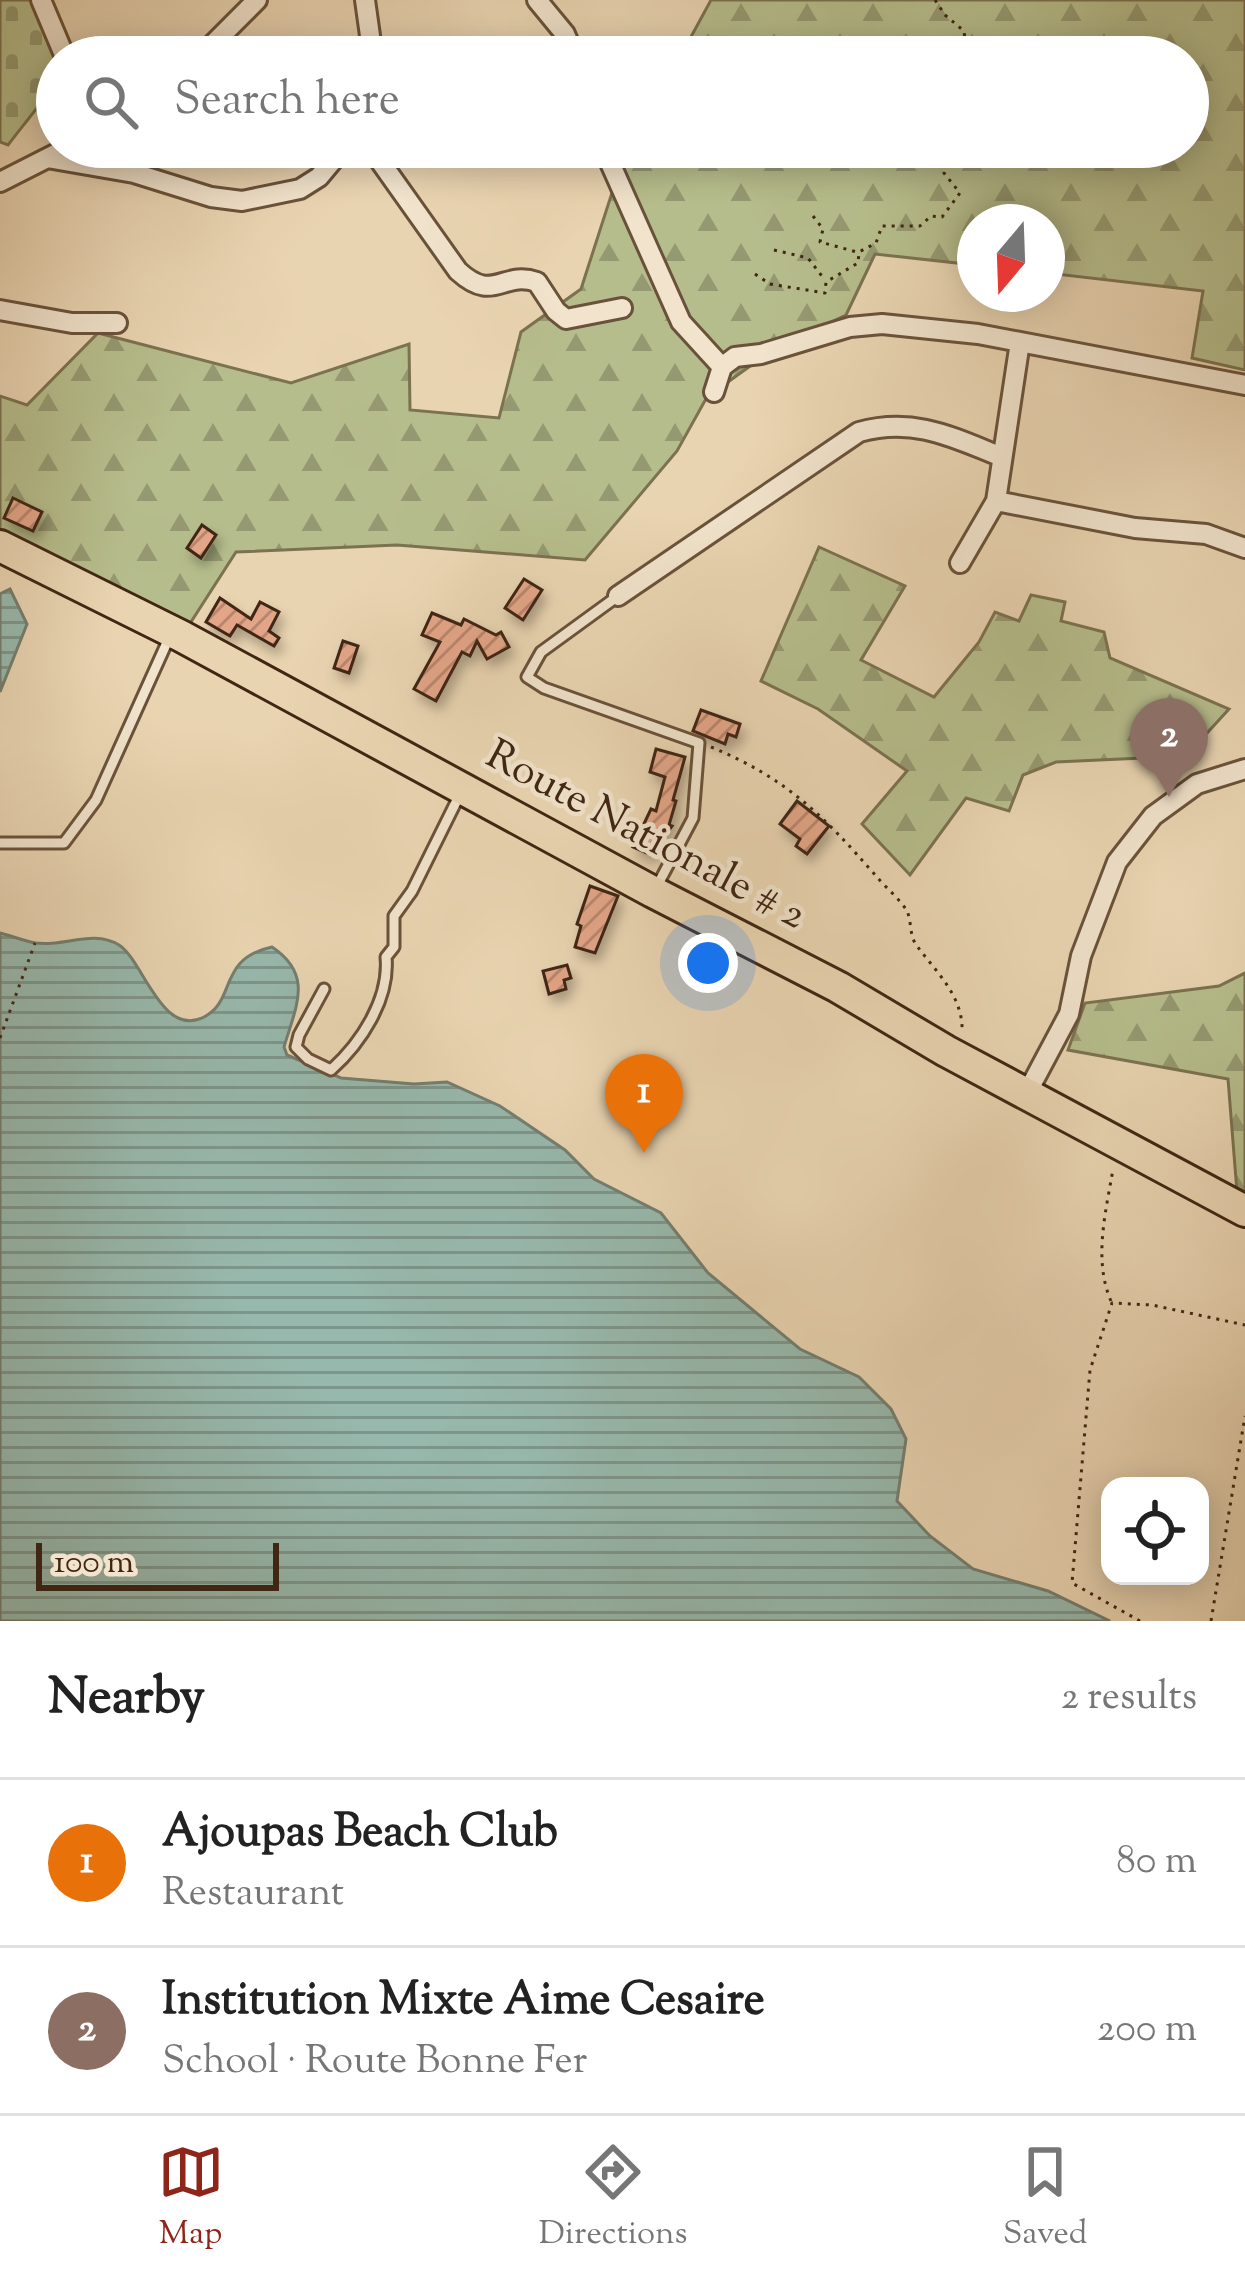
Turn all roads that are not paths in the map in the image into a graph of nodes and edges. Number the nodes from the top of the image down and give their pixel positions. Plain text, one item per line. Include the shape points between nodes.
1 (41, 0) edge
2 (256, 0) edge
3 (365, 0) edge
4 (537, 0) edge
5 (56, 36) edge
6 (221, 36) edge
7 (370, 36) edge
8 (567, 36) edge
9 (36, 164) edge
10 (105, 168) edge
11 (326, 168) edge
12 (385, 168) edge
13 (612, 168) edge
14 (0, 182) edge
15 (622, 308) dead end
16 (0, 310) edge
17 (116, 323) dead end
18 (1020, 342) junction
19 (722, 367) junction
20 (1245, 385) edge
21 (714, 392) dead end
22 (1002, 457) junction
23 (996, 501) junction
24 (0, 546) edge
25 (1245, 548) edge
26 (960, 563) dead end
27 (618, 596) joint
28 (172, 632) junction
29 (1245, 769) edge
30 (463, 787) junction
31 (0, 843) edge
32 (653, 892) junction
33 (324, 988) dead end
34 (1027, 1093) junction
35 (1245, 1210) edge

1 - 5 street
2 - 6 street
3 - 7 street
4 - 8 street
9 - 14 street
10 - 11 street via 242,201 300,189
12 - 15 street via 475,284 537,282 566,319
13 - 19 street via 681,322
16 - 17 street
18 - 19 street via 882,324 734,357
18 - 20 street
18 - 22 street
19 - 21 street
22 - 23 street
22 - 27 street via 935,431 890,424 859,432
23 - 25 street via 1206,534
23 - 26 street
24 - 28 main road, Route Nationale # 2
27 - 32 lane via 541,652 527,676 699,743 693,818
28 - 30 main road, Route Nationale # 2
28 - 31 lane via 97,800 64,843
29 - 34 street via 1197,784 1168,805 1117,862 1081,956 1069,1014
30 - 32 main road, Route Nationale # 2
30 - 33 lane via 394,916 376,1011 332,1070 296,1047
32 - 34 main road, Route Nationale # 2
34 - 35 main road, Route Nationale # 2

